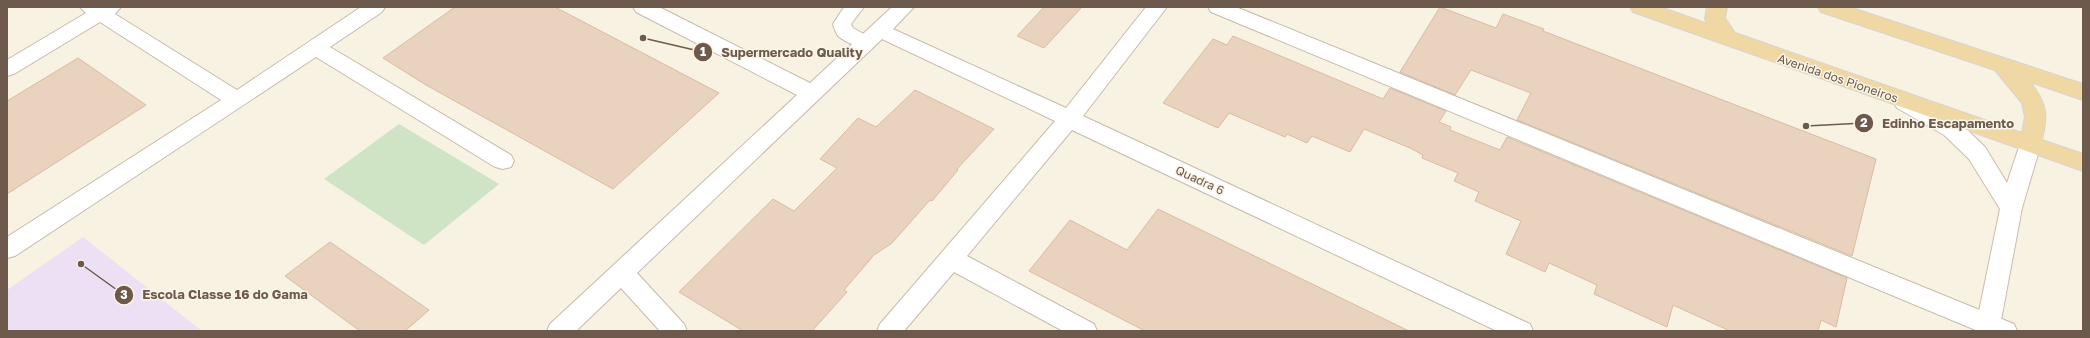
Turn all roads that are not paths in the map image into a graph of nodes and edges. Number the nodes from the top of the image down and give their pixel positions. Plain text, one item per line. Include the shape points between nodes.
1 (375, 7) edge
2 (643, 7) edge
3 (855, 7) edge
4 (904, 7) edge
5 (1157, 7) edge
6 (1218, 7) edge
7 (1640, 7) edge
8 (1717, 7) edge
9 (1828, 7) edge
10 (101, 9) edge
11 (872, 36) junction
12 (1730, 39) junction
13 (315, 47) junction
14 (2000, 63) junction
15 (7, 69) edge
16 (2083, 92) edge
17 (811, 93) junction
18 (1894, 97) junction
19 (237, 100) junction
20 (1069, 119) junction
21 (2030, 144) junction
22 (503, 161) dead end
23 (2083, 163) edge
24 (2011, 208) junction
25 (7, 249) edge
26 (951, 259) junction
27 (621, 272) junction
28 (1993, 329) edge
29 (559, 331) edge
30 (675, 331) edge
31 (889, 331) edge
32 (1085, 331) edge
33 (1521, 331) edge

1 - 13 street
2 - 17 street
3 - 11 lane via 842,24 845,32
4 - 11 street
5 - 20 street
6 - 28 street
7 - 12 main road, Avenida dos Pioneiros
8 - 12 main road via 1715,19
9 - 14 main road
10 - 15 street
10 - 19 street
11 - 17 street
11 - 20 street, Quadra 6
12 - 18 main road, Avenida dos Pioneiros
13 - 19 street
13 - 22 street
14 - 16 main road
14 - 21 main road via 2021,84 2033,105 2036,115
17 - 27 street
18 - 21 main road, Avenida dos Pioneiros
18 - 24 street via 1952,129 1977,153
19 - 25 street
20 - 26 street
20 - 33 street, Quadra 6
21 - 23 main road, Avenida dos Pioneiros
21 - 24 street
24 - 28 street
26 - 31 street
26 - 32 street
27 - 29 street
27 - 30 street

